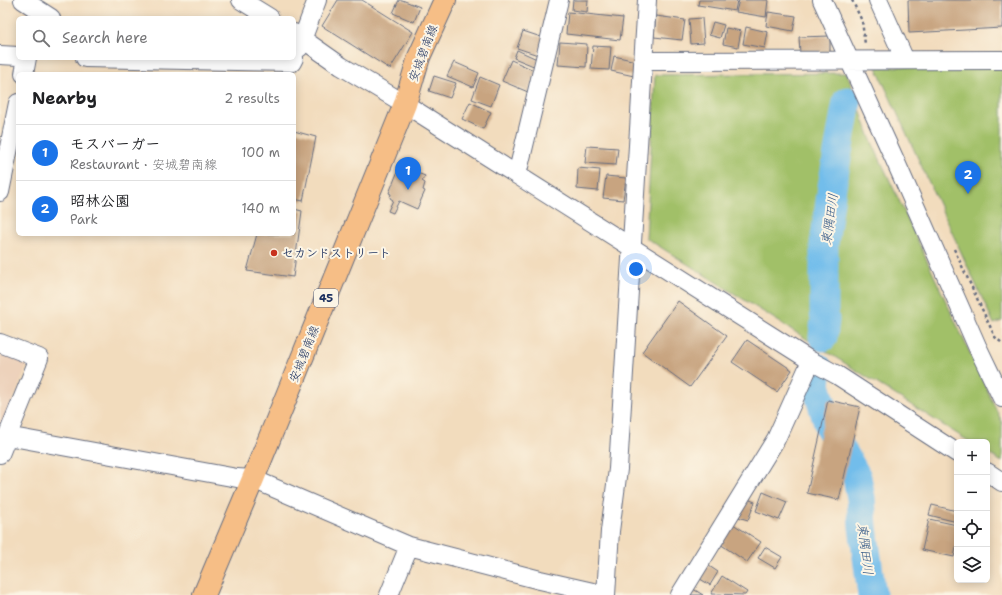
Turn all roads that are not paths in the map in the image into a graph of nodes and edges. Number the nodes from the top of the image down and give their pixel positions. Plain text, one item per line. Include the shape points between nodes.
1 (23, 0) edge
2 (241, 0) edge
3 (317, 0) edge
4 (445, 0) edge
5 (558, 0) edge
6 (647, 0) edge
7 (822, 0) edge
8 (878, 0) edge
9 (48, 16) edge
10 (267, 16) edge
11 (299, 36) edge
12 (296, 49) edge
13 (0, 55) edge
14 (16, 56) edge
15 (27, 60) edge
16 (188, 60) edge
17 (293, 60) edge
18 (905, 60) junction
19 (1002, 60) edge
20 (643, 61) junction
21 (849, 61) junction
22 (24, 72) edge
23 (405, 104) junction
24 (16, 114) edge
25 (517, 175) junction
26 (0, 192) edge
27 (631, 247) junction
28 (0, 343) edge
29 (811, 361) junction
30 (1002, 398) edge
31 (7, 436) junction
32 (954, 451) edge
33 (0, 454) edge
34 (990, 474) edge
35 (253, 479) junction
36 (1002, 482) edge
37 (409, 546) junction
38 (538, 587) edge
39 (204, 595) edge
40 (389, 595) edge
41 (606, 595) edge
42 (680, 595) edge

1 - 9 street
2 - 10 street
3 - 11 street
4 - 23 main road, 安城碧南線 / 45 via 419,57
5 - 25 street
6 - 20 street
7 - 21 street
8 - 18 street
11 - 12 street
11 - 23 street via 341,66
13 - 14 street
15 - 22 street
16 - 17 street
18 - 19 street
18 - 21 street
20 - 21 street
20 - 27 street
21 - 30 street
23 - 25 street
23 - 35 main road, 安城碧南線 / 45
24 - 26 street
25 - 27 street
27 - 29 street
27 - 41 street via 618,469 610,531
28 - 31 street via 38,358
29 - 32 street via 837,375
29 - 42 street via 776,439
31 - 33 street
31 - 35 street
34 - 36 street
35 - 37 street
35 - 39 main road, 安城碧南線 / 45
37 - 38 street
37 - 40 street
38 - 41 street

